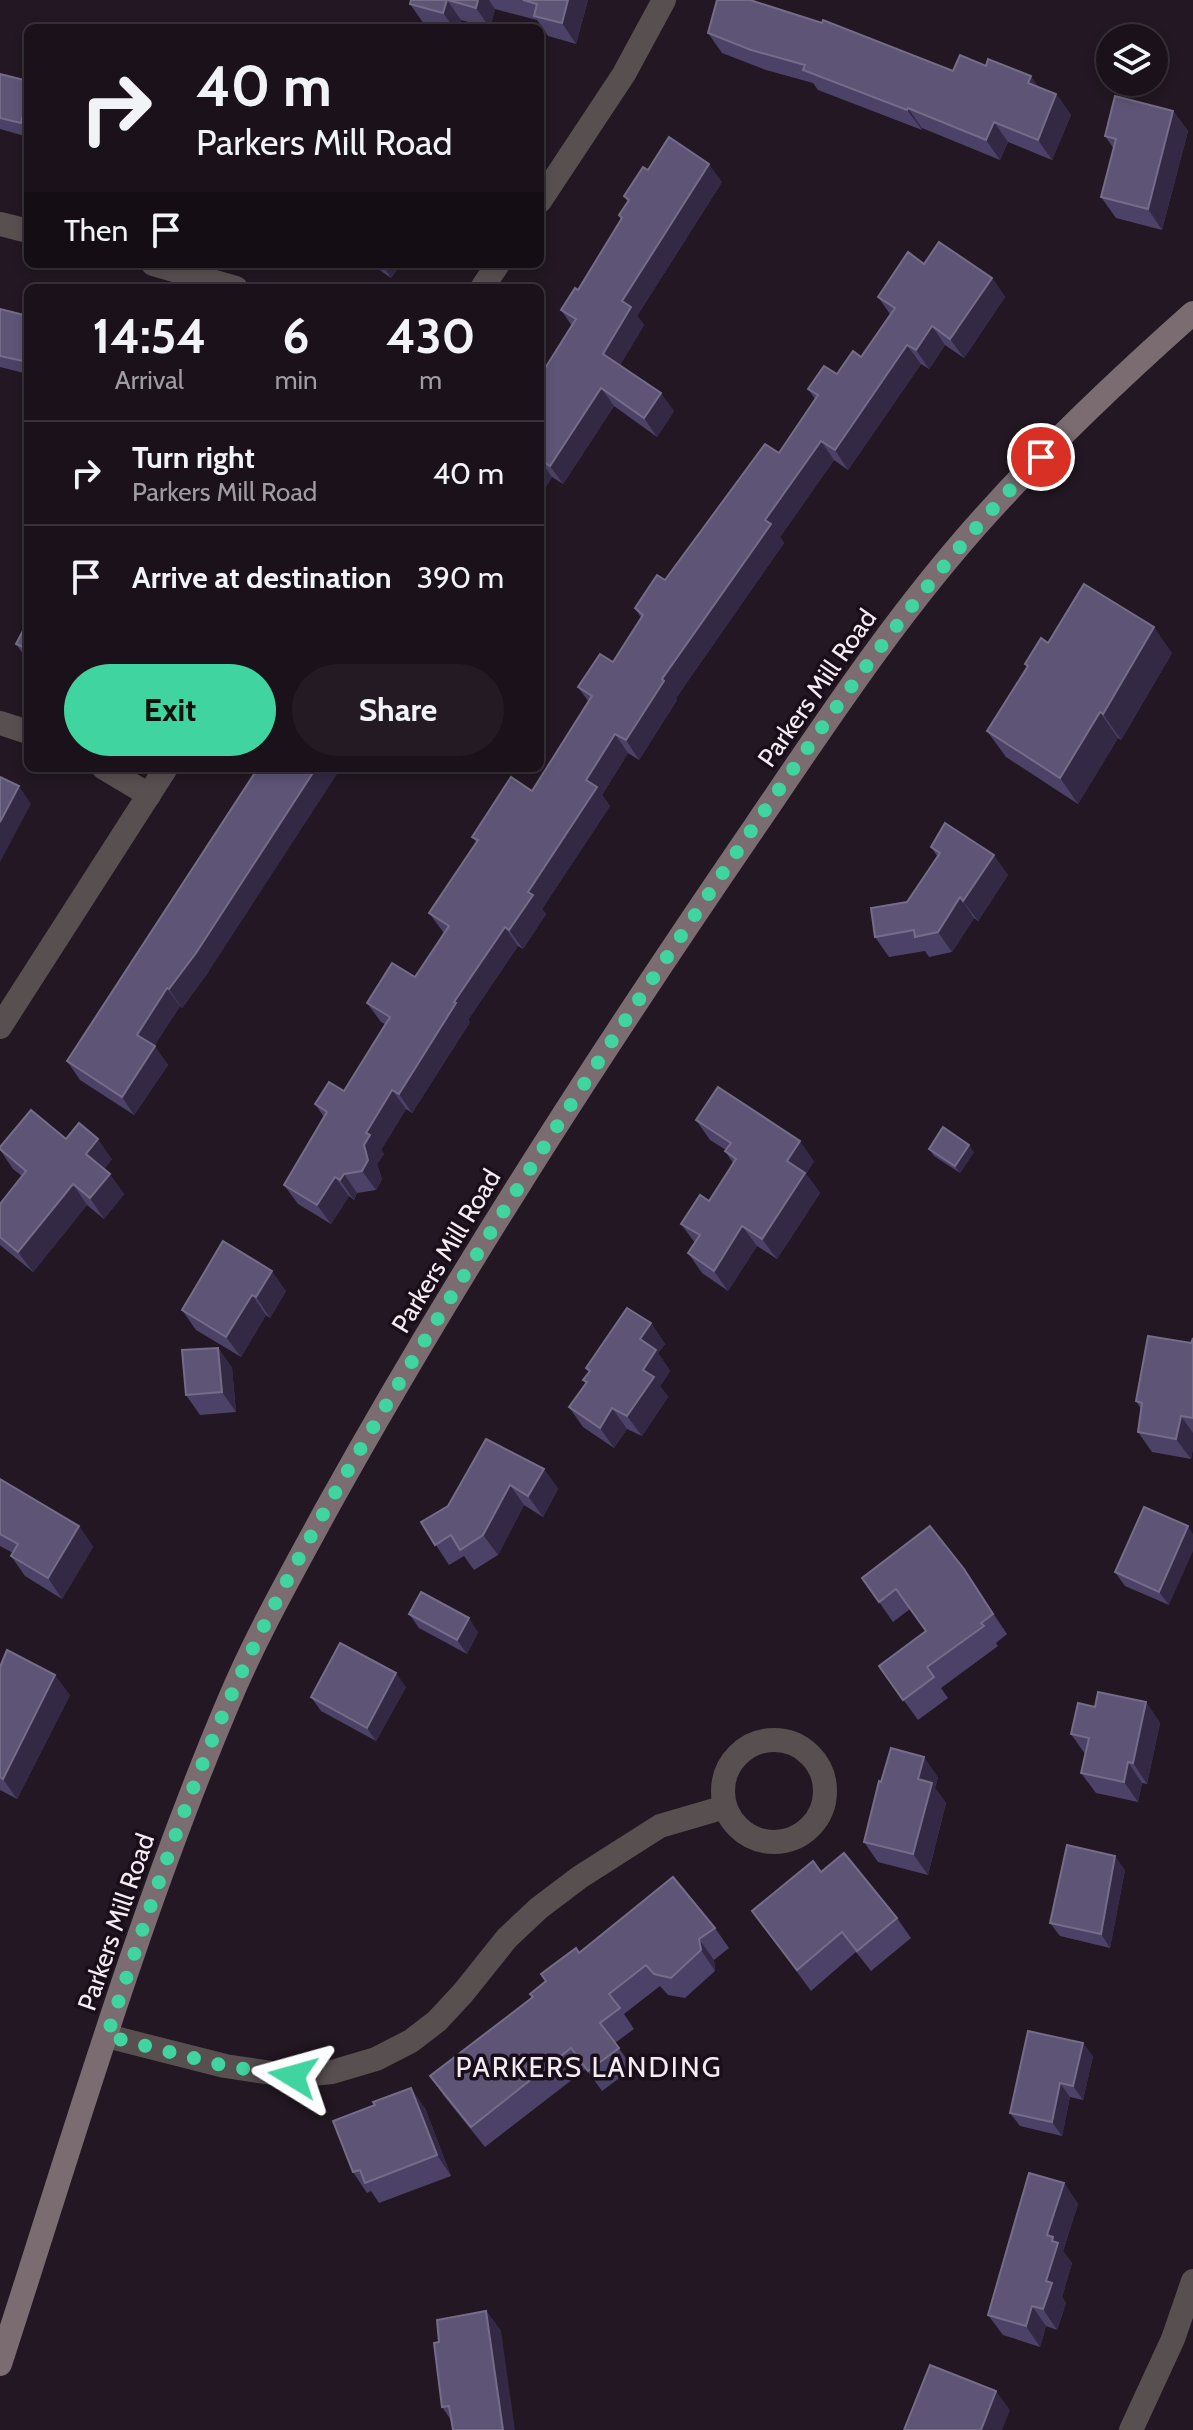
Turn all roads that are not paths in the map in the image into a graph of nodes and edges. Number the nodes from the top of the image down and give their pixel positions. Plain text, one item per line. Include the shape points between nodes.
1 (664, 0) edge
2 (544, 195) edge
3 (0, 224) edge
4 (24, 230) edge
5 (167, 268) edge
6 (222, 284) edge
7 (1193, 313) edge
8 (0, 723) edge
9 (24, 731) edge
10 (111, 772) edge
11 (163, 772) edge
12 (149, 795) junction
13 (0, 1027) edge
14 (725, 1807) junction
15 (107, 2036) junction
16 (1193, 2281) edge
17 (0, 2364) edge
18 (1131, 2430) edge

1 - 2 street via 624,74
3 - 4 street
5 - 6 street
7 - 15 main road, Parkers Mill Road via 1041,457 914,601 827,719 567,1107 359,1450 275,1603 230,1698 165,1861
8 - 9 street
10 - 12 street
11 - 12 street
12 - 13 street
14 - 14 street via 746,1834 778,1842 794,1837 819,1815 824,1799 819,1766 794,1744 761,1741 733,1759 722,1790
14 - 15 street via 660,1826 580,1877 507,1938 437,2021 376,2059 293,2076 225,2066
15 - 17 main road, Parkers Mill Road
16 - 18 street

